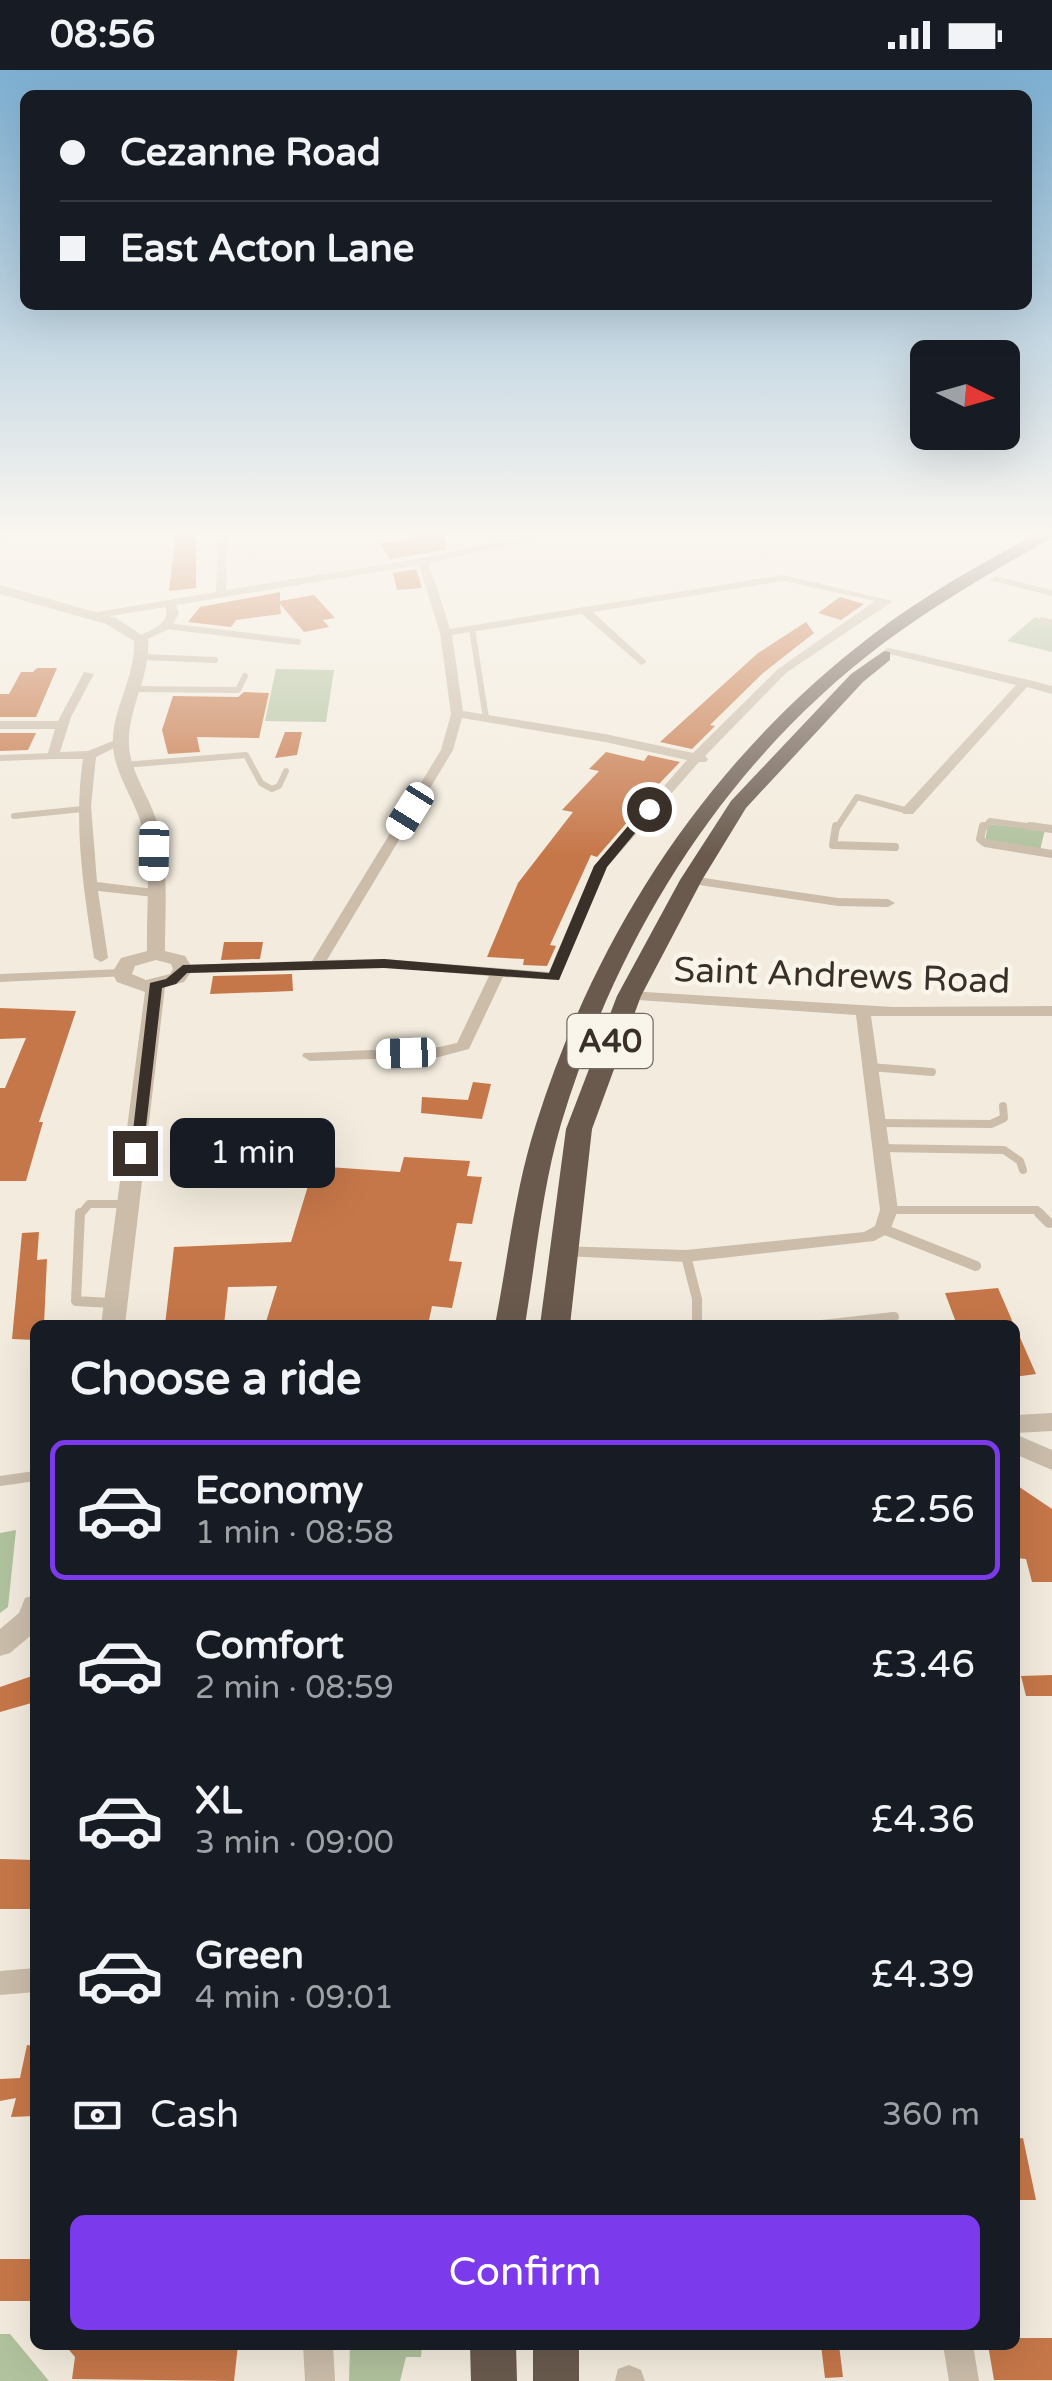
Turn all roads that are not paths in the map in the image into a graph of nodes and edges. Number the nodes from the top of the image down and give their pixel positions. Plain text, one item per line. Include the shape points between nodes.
1 (141, 639) edge
2 (268, 640) edge
3 (447, 640) edge
4 (474, 640) edge
5 (617, 640) edge
6 (829, 640) edge
7 (877, 640) edge
8 (906, 640) edge
9 (298, 642) dead end
10 (889, 651) junction
11 (144, 657) junction
12 (215, 660) dead end
13 (642, 662) dead end
14 (88, 674) dead end
15 (245, 676) dead end
16 (1025, 682) junction
17 (133, 689) junction
18 (1052, 690) edge
19 (457, 714) junction
20 (486, 718) junction
21 (0, 725) edge
22 (62, 725) junction
23 (120, 742) junction
24 (90, 755) junction
25 (53, 756) junction
26 (0, 758) edge
27 (702, 759) junction
28 (124, 765) junction
29 (286, 771) dead end
30 (82, 809) junction
31 (908, 811) joint
32 (14, 816) dead end
33 (1052, 829) edge
34 (895, 847) dead end
35 (1052, 854) edge
36 (690, 880) junction
37 (91, 886) junction
38 (154, 894) junction
39 (888, 904) dead end
40 (156, 954) junction
41 (101, 958) dead end
42 (317, 964) junction
43 (183, 969) junction
44 (122, 973) junction
45 (496, 974) junction
46 (0, 978) edge
47 (155, 986) junction
48 (630, 996) junction
49 (1052, 1012) edge
50 (863, 1013) junction
51 (310, 1056) dead end
52 (869, 1067) junction
53 (932, 1072) dead end
54 (1003, 1106) dead end
55 (877, 1124) junction
56 (878, 1148) junction
57 (1023, 1170) dead end
58 (128, 1204) junction
59 (888, 1210) junction
60 (1049, 1223) dead end
61 (883, 1229) junction
62 (564, 1250) junction
63 (686, 1256) junction
64 (976, 1266) dead end
65 (116, 1314) edge
66 (894, 1318) dead end
67 (511, 1320) edge
68 (556, 1320) edge
69 (697, 1320) edge
70 (873, 1320) edge
71 (1052, 1422) edge
72 (1020, 1424) edge
73 (1020, 1445) edge
74 (1052, 1461) edge
75 (30, 1477) edge
76 (0, 1481) edge
77 (30, 1620) edge
78 (30, 1639) edge
79 (0, 1647) edge
80 (30, 1980) edge
81 (0, 1983) edge
82 (318, 2350) edge
83 (493, 2350) edge
84 (556, 2350) edge
85 (959, 2350) edge
86 (320, 2381) edge
87 (494, 2381) edge
88 (556, 2381) edge
89 (964, 2381) edge

1 - 11 street
2 - 9 lane
3 - 19 street
4 - 20 lane
5 - 13 street
6 - 27 street via 776,676
7 - 67 highway, A40 via 832,673 734,770 655,882 580,1028 547,1128
8 - 10 highway, A40
10 - 16 street
10 - 36 highway, A40 via 758,779
11 - 12 lane
11 - 17 street
14 - 22 street
15 - 17 lane via 238,690
16 - 18 street
16 - 31 street
17 - 23 street
19 - 20 street
19 - 42 street via 447,750
20 - 27 street
21 - 22 street
22 - 25 street
23 - 24 street
23 - 28 street
24 - 25 street
24 - 30 street
25 - 26 lane
27 - 45 street via 601,866 554,978
28 - 29 lane via 246,755 261,784 272,789
28 - 38 street via 151,829
30 - 32 lane
30 - 37 street
31 - 34 lane via 857,797 836,826 832,845
33 - 35 lane via 990,821 980,839
36 - 39 street
36 - 48 highway, A40
37 - 38 street
37 - 41 street
38 - 40 street
40 - 43 street via 178,960
40 - 44 street via 136,958
42 - 43 street
42 - 45 street
43 - 47 street
44 - 46 street
44 - 47 street via 136,985
45 - 51 street via 463,1046
47 - 58 street
48 - 50 street, Saint Andrews Road
48 - 62 highway, A40 via 579,1129
49 - 50 street, Saint Andrews Road
50 - 52 street
52 - 53 lane
52 - 55 street
54 - 55 lane via 1004,1118 990,1124
55 - 56 street
56 - 57 lane via 1004,1150
56 - 59 street
58 - 65 street
58 - 65 lane via 88,1204 80,1212 76,1302
59 - 60 lane via 1036,1210
59 - 61 street
61 - 63 street via 868,1238
61 - 64 lane
62 - 63 street
62 - 68 highway, A40
63 - 69 lane
66 - 70 lane
71 - 72 street
73 - 74 street
75 - 76 lane
77 - 79 street
78 - 79 street
80 - 81 street
82 - 86 street
83 - 87 highway
84 - 88 highway
85 - 89 street

